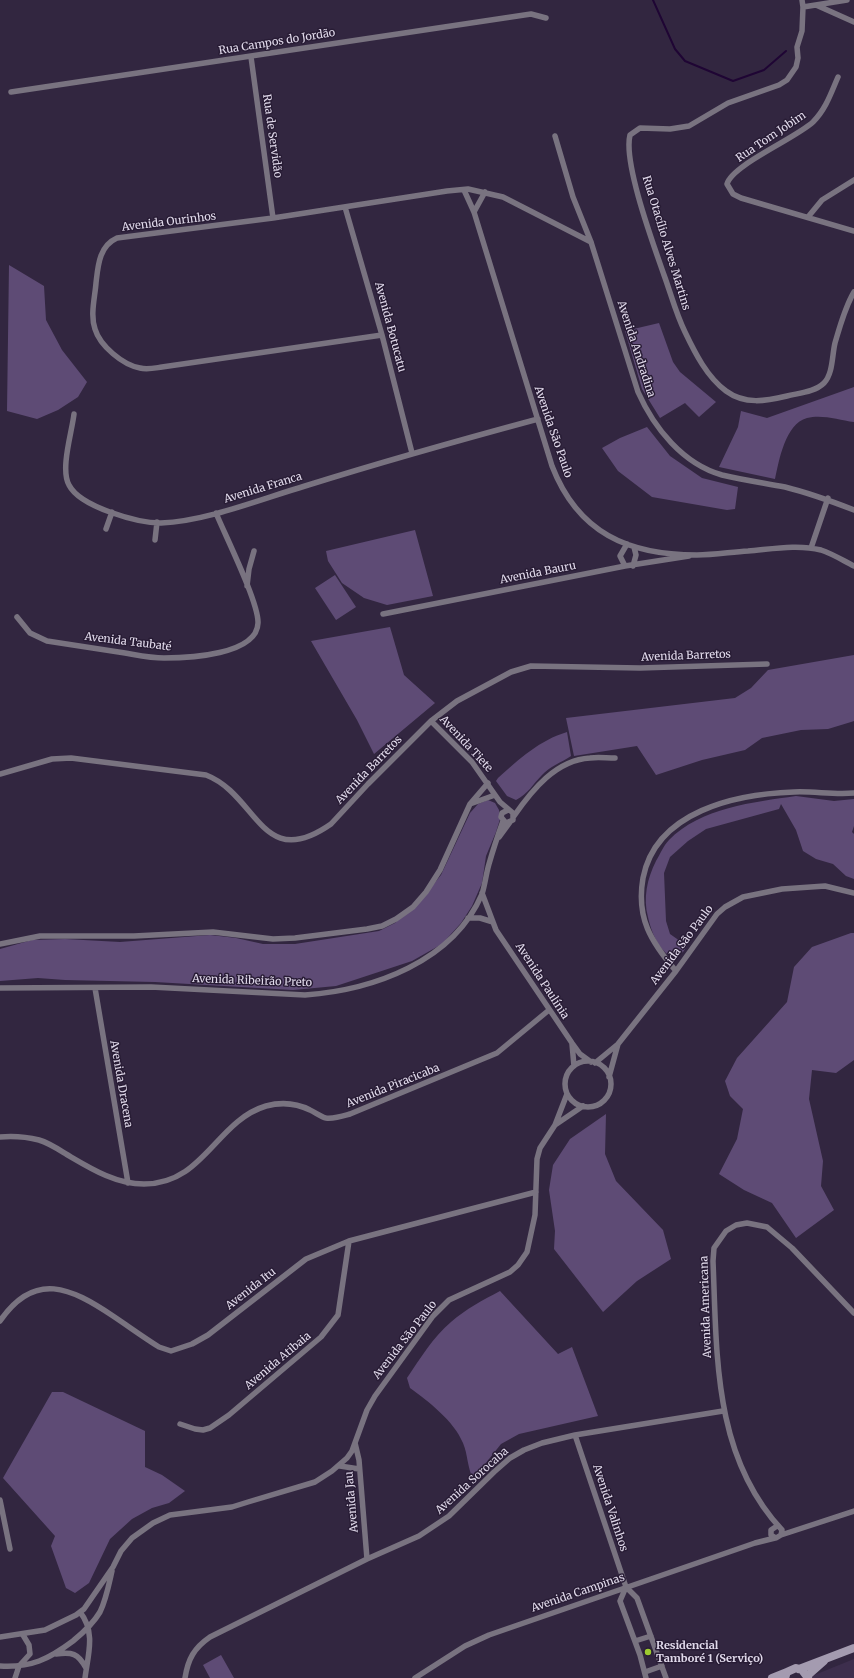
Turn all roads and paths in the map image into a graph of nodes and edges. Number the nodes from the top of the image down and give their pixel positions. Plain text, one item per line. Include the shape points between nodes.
1 (802, 0) edge
2 (847, 0) edge
3 (816, 5) junction
4 (803, 7) junction
5 (546, 18) dead end
6 (854, 22) edge
7 (251, 57) junction
8 (838, 77) dead end
9 (11, 92) dead end
10 (555, 136) dead end
11 (854, 180) edge
12 (464, 190) junction
13 (485, 192) junction
14 (345, 207) junction
15 (474, 212) junction
16 (808, 217) junction
17 (273, 218) junction
18 (854, 231) edge
19 (592, 242) junction
20 (854, 292) edge
21 (382, 335) junction
22 (74, 414) dead end
23 (538, 419) junction
24 (412, 453) junction
25 (828, 498) junction
26 (854, 510) edge
27 (112, 512) junction
28 (216, 513) junction
29 (157, 522) junction
30 (106, 529) dead end
31 (155, 540) dead end
32 (627, 544) junction
33 (634, 547) junction
34 (811, 548) junction
35 (254, 551) dead end
36 (697, 555) junction
37 (626, 566) junction
38 (633, 566) junction
39 (854, 566) edge
40 (247, 586) junction
41 (383, 614) dead end
42 (17, 617) dead end
43 (767, 664) dead end
44 (431, 721) junction
45 (615, 758) dead end
46 (0, 774) edge
47 (488, 783) junction
48 (854, 793) edge
49 (495, 794) junction
50 (500, 802) junction
51 (523, 803) junction
52 (470, 804) junction
53 (510, 810) junction
54 (502, 813) junction
55 (514, 816) junction
56 (503, 821) junction
57 (510, 822) junction
58 (497, 840) junction
59 (482, 893) junction
60 (854, 893) edge
61 (468, 918) junction
62 (496, 930) junction
63 (0, 944) edge
64 (676, 971) junction
65 (0, 988) edge
66 (95, 988) junction
67 (549, 1010) junction
68 (572, 1043) junction
69 (618, 1044) junction
70 (593, 1062) junction
71 (574, 1066) junction
72 (609, 1077) junction
73 (567, 1094) junction
74 (583, 1106) junction
75 (555, 1125) junction
76 (0, 1137) edge
77 (128, 1183) junction
78 (536, 1192) junction
79 (349, 1241) junction
80 (854, 1313) edge
81 (0, 1321) edge
82 (723, 1411) junction
83 (180, 1424) dead end
84 (575, 1435) junction
85 (355, 1443) junction
86 (340, 1466) junction
87 (359, 1469) junction
88 (0, 1500) edge
89 (854, 1511) edge
90 (776, 1532) junction
91 (10, 1549) dead end
92 (367, 1559) junction
93 (113, 1566) junction
94 (626, 1588) junction
95 (80, 1612) junction
96 (88, 1629) junction
97 (23, 1635) junction
98 (651, 1636) junction
99 (0, 1637) edge
100 (635, 1641) junction
101 (854, 1648) edge
102 (56, 1654) junction
103 (828, 1658) junction
104 (0, 1666) edge
105 (19, 1666) junction
106 (662, 1666) junction
107 (86, 1668) junction
108 (799, 1669) junction
109 (645, 1675) edge
110 (786, 1675) edge
111 (807, 1677) edge
112 (15, 1678) edge
113 (85, 1678) edge
114 (185, 1678) edge
115 (416, 1678) edge
116 (666, 1678) edge
117 (772, 1678) edge

1 - 4 street, Rua Otacílio Alves Martins
2 - 3 street
3 - 4 street
3 - 6 street
4 - 20 street, Rua Otacílio Alves Martins via 802,31 797,47 798,58 796,67 787,80 767,91 728,103 689,126 670,129 640,128 630,135 630,155 648,229 679,319 706,368 727,392 752,401 764,402 822,385 828,376 835,343
5 - 7 street, Rua Campos do Jordão via 531,14
7 - 9 street, Rua Campos do Jordão
7 - 17 street, Rua de Servidão
8 - 16 street, Rua Tom Jobim via 831,96 812,123 733,174 727,184 729,190 741,198
10 - 19 street, Avenida Andradina via 574,197
11 - 16 street via 822,200
12 - 13 street, Avenida Ourinhos
12 - 14 street, Avenida Ourinhos
12 - 15 street, Avenida São Paulo
13 - 15 street
13 - 19 street, Avenida Ourinhos via 503,197
14 - 17 street, Avenida Ourinhos
14 - 21 street, Avenida Botucatu
15 - 23 street, Avenida São Paulo
16 - 18 street
17 - 21 street, Avenida Ourinhos via 117,238 110,242 99,264 93,317 94,329 103,343 128,364 147,369
19 - 25 street, Avenida Andradina via 638,392 645,408 670,441 704,468 722,475
21 - 24 street, Avenida Botucatu
22 - 27 street, Avenida Franca via 66,479 73,492 84,500
23 - 24 street, Avenida Franca
23 - 32 street, Avenida São Paulo via 556,476 572,504 582,517 598,529
24 - 28 street, Avenida Franca
25 - 26 street, Avenida Andradina
25 - 34 street
27 - 29 street, Avenida Franca via 143,521
27 - 30 street
28 - 29 street, Avenida Franca via 185,520
28 - 40 street, Avenida Taubaté
29 - 31 street
32 - 33 street, Avenida São Paulo
32 - 37 street via 620,556
33 - 36 street, Avenida São Paulo
33 - 38 street via 636,554
34 - 36 street, Avenida São Paulo via 792,547
34 - 39 street, Avenida São Paulo
35 - 40 street
36 - 38 street, Avenida Bauru
37 - 38 street, Avenida Bauru
37 - 41 street, Avenida Bauru
40 - 42 street, Avenida Taubaté via 258,622 252,639 225,651 195,656 162,658 47,641 30,633
43 - 44 street, Avenida Barretos via 640,668 531,666 511,672 468,695
44 - 46 street, Avenida Barretos via 331,824 317,834 297,840 281,839 266,830 227,786 206,775 71,758 52,759
44 - 47 street, Avenida Tiete via 472,762
45 - 51 street via 589,758 558,768
47 - 49 street, Avenida Tiete
47 - 52 street
48 - 64 street via 794,792 737,799 692,815 670,830 653,851 645,870 641,906 652,941
49 - 50 street, Avenida Tiete
49 - 52 street
50 - 53 street, Avenida Tiete
50 - 54 street, Avenida Tiete
51 - 53 street
51 - 55 street
52 - 63 street via 440,870 426,892 413,907 382,926 295,938 272,939 213,932 134,936 40,936
53 - 54 street
53 - 55 street
54 - 56 street
55 - 57 street
56 - 57 street
56 - 58 street, Avenida Ribeirão Preto
57 - 58 street, Avenida Ribeirão Preto
58 - 59 street, Avenida Ribeirão Preto
59 - 61 street, Avenida Ribeirão Preto
59 - 62 street, Avenida Paulínia
60 - 64 street, Avenida São Paulo via 825,886 804,887 763,892 734,901 717,914
61 - 62 street, Avenida Paulínia via 492,921
61 - 66 street, Avenida Ribeirão Preto via 453,938 420,962 349,988 305,995 151,987
62 - 67 street, Avenida Paulínia
64 - 69 street, Avenida São Paulo
65 - 66 street, Avenida Ribeirão Preto
66 - 77 street, Avenida Dracena
67 - 68 street, Avenida Paulínia
67 - 77 street, Avenida Piracicaba via 497,1053 367,1108 326,1118 296,1104 266,1106 243,1119 198,1162 177,1178 146,1184
68 - 70 street, Avenida Paulínia via 580,1054
68 - 71 street, Avenida Paulínia
69 - 70 street, Avenida São Paulo
69 - 72 street, Avenida São Paulo
70 - 71 street
70 - 72 street via 604,1068
71 - 73 street via 566,1079
72 - 74 street via 611,1084 607,1097 596,1105
73 - 74 street via 576,1104
73 - 75 street, Avenida São Paulo
74 - 75 street, Avenida São Paulo
75 - 78 street, Avenida São Paulo via 540,1148 537,1158
76 - 77 street, Avenida Piracicaba via 39,1140 101,1173
78 - 79 street, Avenida Itu
78 - 85 street, Avenida São Paulo via 532,1237 527,1252 518,1265 500,1277 449,1300 434,1316 375,1396
79 - 81 street, Avenida Itu via 306,1259 208,1335 181,1349 171,1351 158,1347 85,1298 63,1290 50,1288 28,1294 11,1305
79 - 83 street, Avenida Atibaia via 338,1315 321,1337 229,1416 210,1428 195,1429
80 - 82 street, Avenida Americana via 792,1248 767,1227 747,1223 736,1225 726,1231 714,1248 713,1261
82 - 84 street, Avenida Sorocaba
82 - 90 street, Avenida Americana via 735,1455
84 - 92 street, Avenida Sorocaba via 542,1443 510,1458 437,1525 419,1536
84 - 94 street, Avenida Valinhos
85 - 86 street, Avenida São Paulo
85 - 87 street, Avenida Jau
86 - 87 street
86 - 93 street, Avenida São Paulo via 315,1482 263,1498 232,1507 170,1515 153,1522 132,1538
87 - 92 street, Avenida Jau
88 - 91 street
89 - 90 street via 798,1529
90 - 94 street, Avenida Campinas via 755,1543
92 - 114 street, Avenida Sorocaba via 210,1637 192,1654
93 - 95 street, Avenida São Paulo
93 - 96 street, Avenida São Paulo via 100,1611
94 - 98 street, Avenida Valinhos via 637,1598
94 - 100 street via 620,1601
94 - 115 street, Avenida Campinas via 476,1640
95 - 96 street
95 - 97 street, Avenida São Paulo via 51,1628
96 - 102 street, Avenida São Paulo
96 - 107 street via 90,1643
97 - 99 street, Avenida São Paulo
97 - 105 street via 30,1651 28,1658
98 - 100 street
98 - 106 street, Avenida Valinhos
100 - 109 street
101 - 103 main road
102 - 105 street, Avenida São Paulo via 36,1663
102 - 107 street via 71,1652 77,1655
103 - 108 main road
103 - 111 main road
104 - 105 street, Avenida São Paulo
105 - 112 street
106 - 109 street
106 - 116 street, Avenida Valinhos
107 - 113 street
108 - 110 main road via 793,1669
108 - 111 main road
110 - 117 main road

